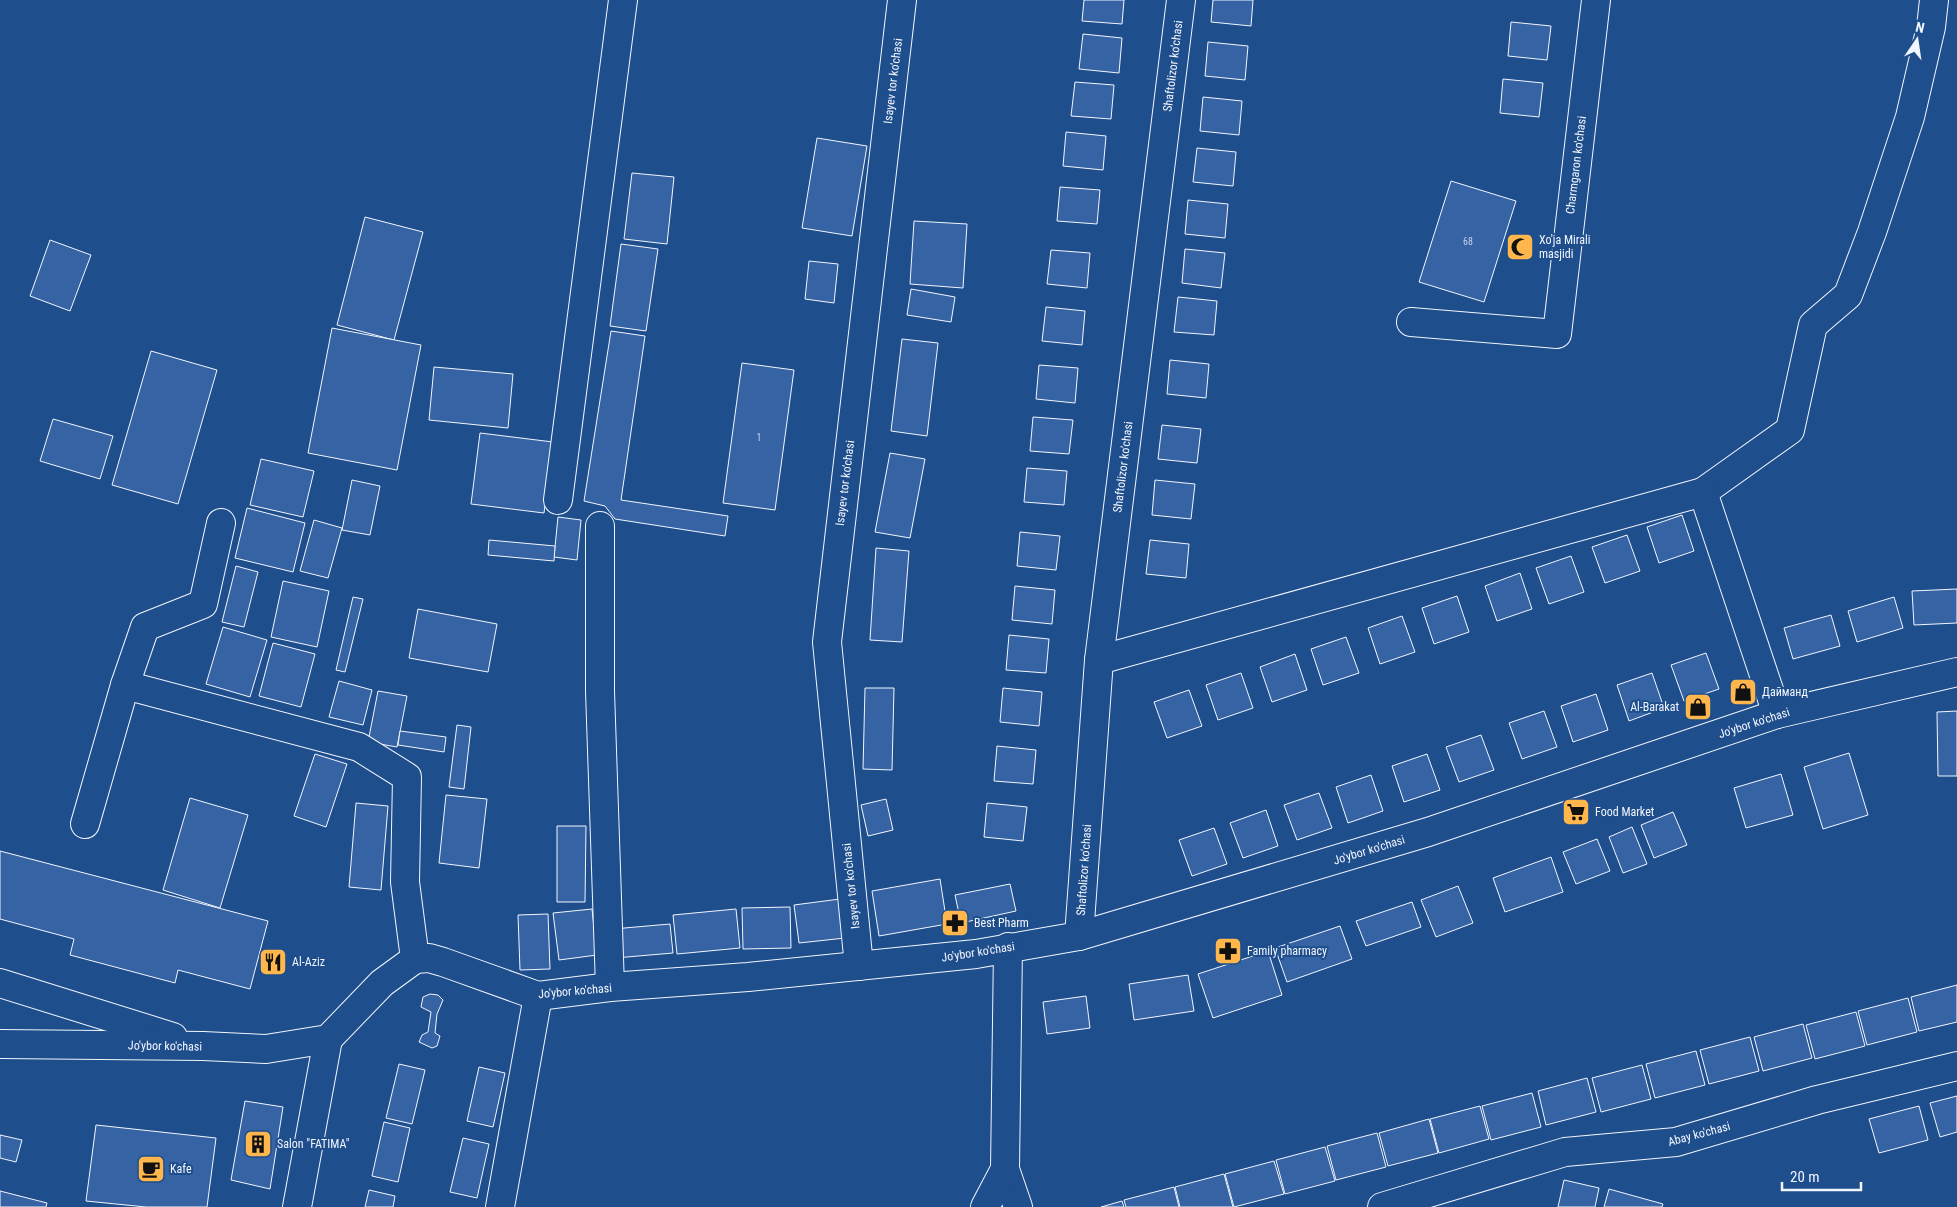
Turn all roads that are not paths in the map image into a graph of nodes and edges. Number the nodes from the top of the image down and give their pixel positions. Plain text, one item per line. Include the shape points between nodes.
1 (623, 0) edge
2 (902, 0) edge
3 (1181, 0) edge
4 (1596, 0) edge
5 (1934, 0) edge
6 (1411, 322) dead end
7 (1703, 492) junction
8 (558, 500) dead end
9 (221, 524) dead end
10 (600, 526) dead end
11 (1099, 660) junction
12 (1957, 672) edge
13 (125, 686) junction
14 (1777, 714) junction
15 (85, 824) dead end
16 (1078, 936) junction
17 (1008, 947) junction
18 (415, 959) junction
19 (859, 966) junction
20 (0, 983) edge
21 (610, 987) junction
22 (538, 996) junction
23 (328, 1039) junction
24 (0, 1044) edge
25 (203, 1046) junction
26 (1957, 1066) edge
27 (1005, 1170) junction
28 (298, 1207) edge
29 (500, 1207) edge
30 (985, 1207) edge
31 (1018, 1207) edge
32 (1382, 1207) edge

1 - 8 street
2 - 19 street, Isayev tor ko'chasi via 827,642
3 - 11 street, Shaftolizor ko'chasi
4 - 6 street, Charmgaron ko'chasi via 1556,334
5 - 7 street via 1910,117 1875,223 1848,295 1813,325 1790,430
7 - 11 street
7 - 14 street
9 - 13 street via 203,604 145,627
10 - 21 street via 600,691
11 - 16 street, Shaftolizor ko'chasi
12 - 14 street, Jo'ybor ko'chasi
13 - 15 street
13 - 18 street via 359,747 407,777 405,882
14 - 16 street, Jo'ybor ko'chasi via 1428,832
16 - 17 street, Jo'ybor ko'chasi
17 - 19 street, Jo'ybor ko'chasi via 976,954
17 - 27 street
18 - 22 street, Jo'ybor ko'chasi via 443,962
18 - 23 street via 376,989
19 - 21 street, Jo'ybor ko'chasi
20 - 25 street
21 - 22 street, Jo'ybor ko'chasi
22 - 29 street
23 - 25 street, Jo'ybor ko'chasi via 266,1049
23 - 28 street
24 - 25 street, Jo'ybor ko'chasi
26 - 32 street, Abay ko'chasi via 1817,1100 1676,1142 1565,1152
27 - 30 street
27 - 31 street

